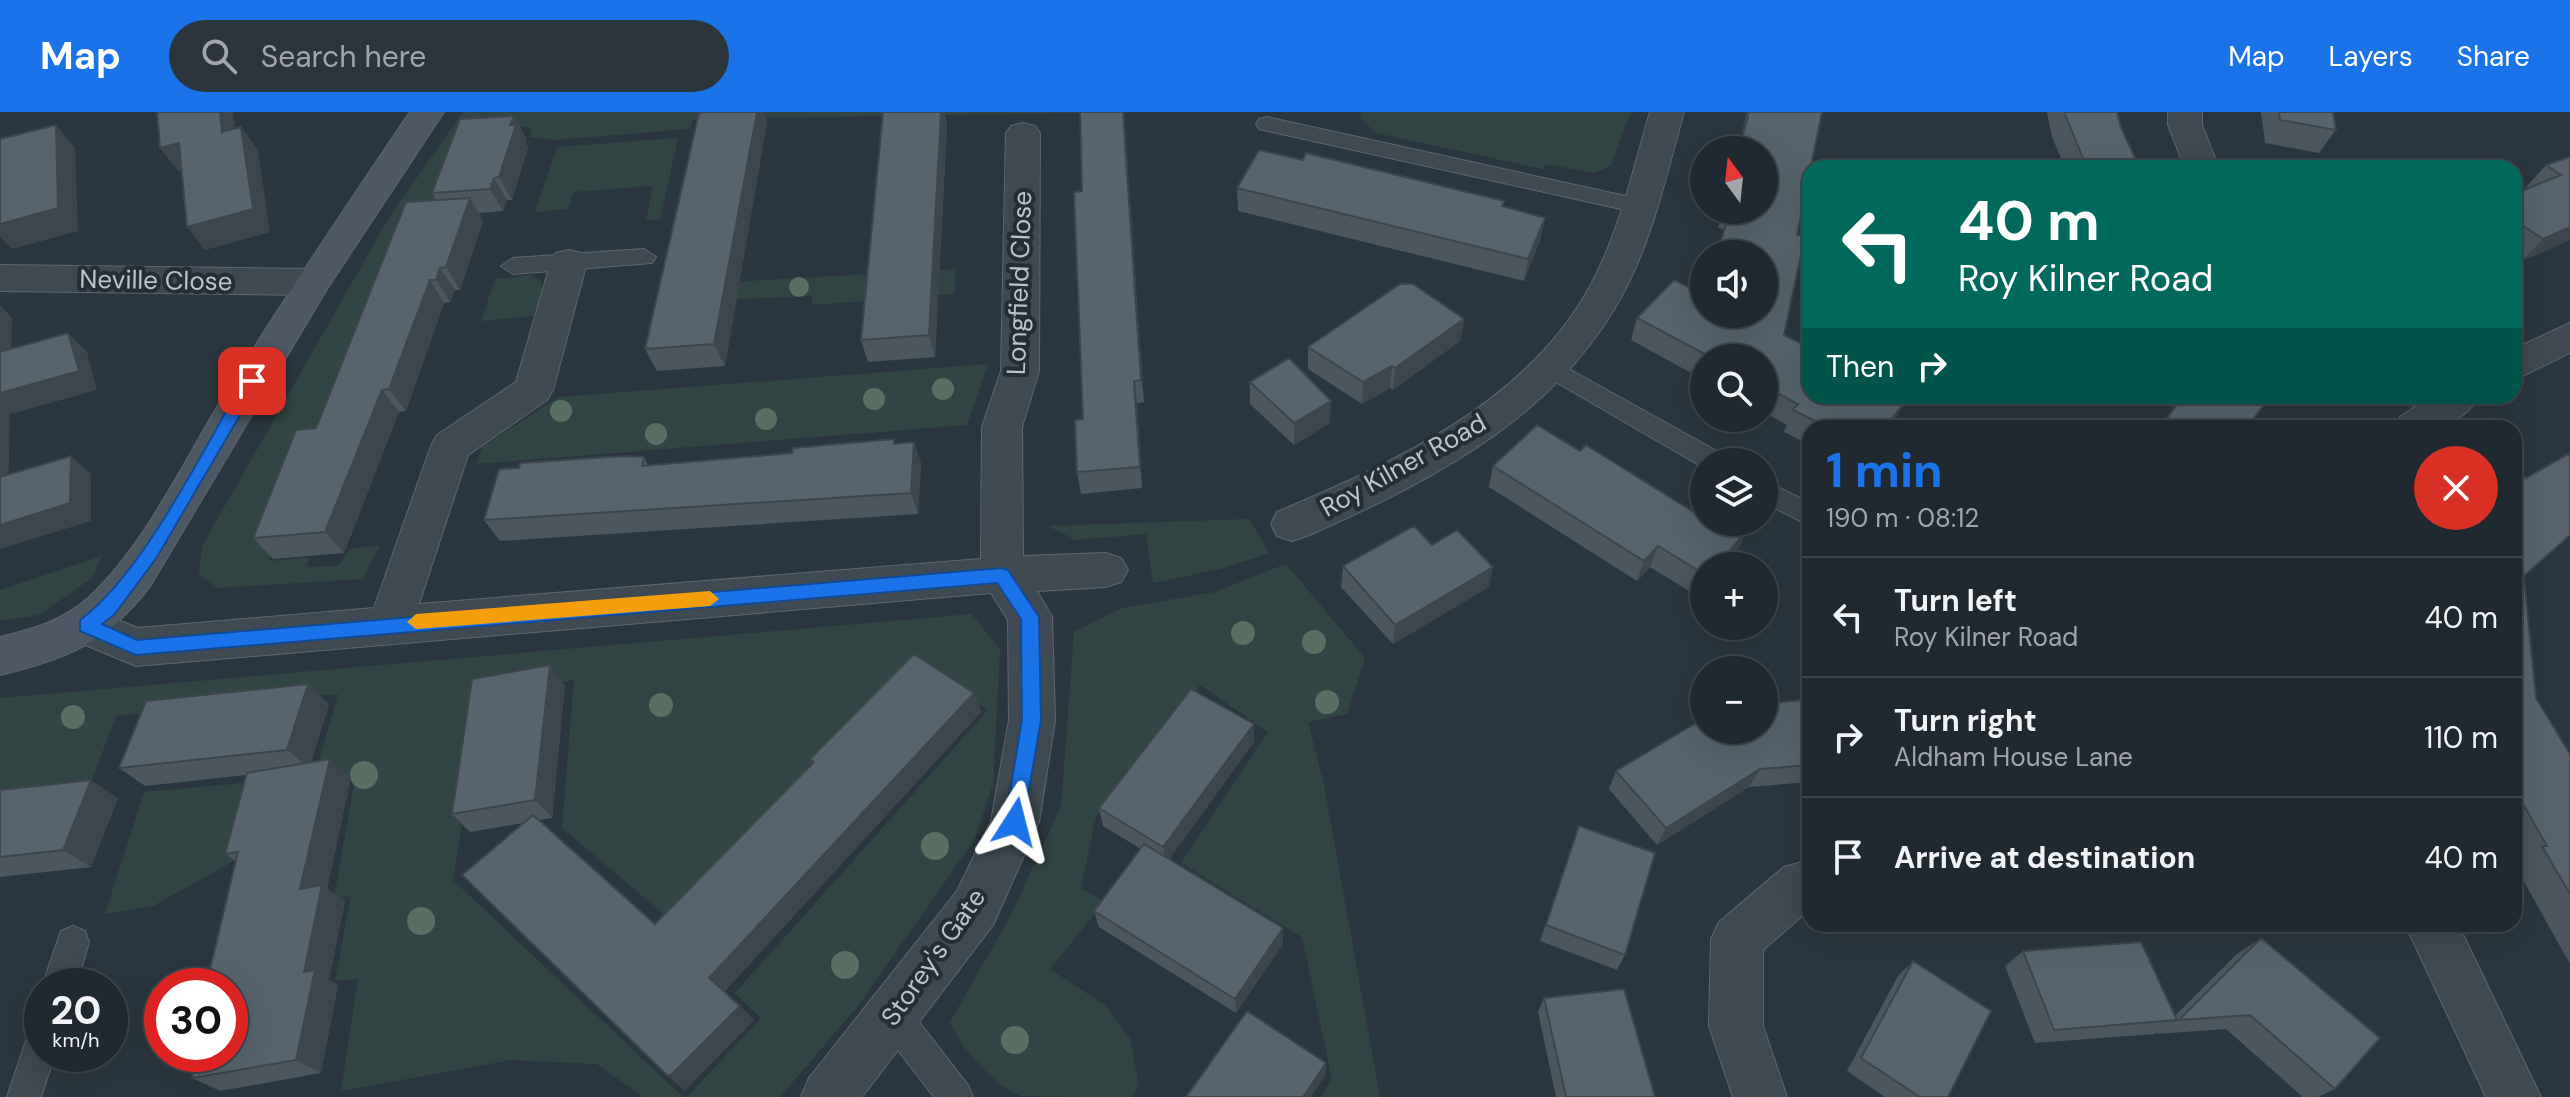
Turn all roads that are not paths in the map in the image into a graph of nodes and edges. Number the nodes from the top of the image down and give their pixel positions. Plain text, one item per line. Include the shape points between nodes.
1 (427, 112) edge
2 (1334, 112) edge
3 (1667, 112) edge
4 (2185, 112) edge
5 (1267, 124) dead end
6 (1023, 133) dead end
7 (1323, 135) junction
8 (2199, 160) edge
9 (1639, 206) junction
10 (644, 257) dead end
11 (569, 262) junction
12 (513, 266) dead end
13 (0, 278) edge
14 (312, 282) junction
15 (2570, 336) edge
16 (2522, 362) edge
17 (1551, 368) junction
18 (2446, 404) edge
19 (2425, 420) edge
20 (1691, 448) edge
21 (1778, 498) edge
22 (1802, 511) edge
23 (1292, 524) dead end
24 (1106, 570) dead end
25 (1002, 575) junction
26 (390, 624) junction
27 (87, 626) junction
28 (0, 656) edge
29 (1802, 884) edge
30 (2435, 932) edge
31 (73, 942) dead end
32 (65, 968) edge
33 (893, 1016) junction
34 (32, 1072) edge
35 (24, 1097) edge
36 (828, 1097) edge
37 (956, 1097) edge
38 (1760, 1097) edge
39 (2514, 1097) edge

1 - 14 street
2 - 7 lane
3 - 9 street, Roy Kilner Road
4 - 8 street
5 - 7 lane
6 - 25 street, Longfield Close via 1040,190 1020,371 1002,427
7 - 9 lane
9 - 17 street, Roy Kilner Road via 1591,317
10 - 11 lane
11 - 12 lane
11 - 26 street via 533,390 451,446
13 - 14 street, Neville Close
14 - 27 street via 151,552 108,610
15 - 16 street
17 - 20 lane
17 - 23 street, Roy Kilner Road via 1481,424 1423,460
18 - 19 street
21 - 22 lane
24 - 25 street
25 - 26 street
25 - 33 street, Storey's Gate via 1030,617 1032,720 1015,822 975,908
26 - 27 street via 136,647
27 - 28 street via 38,648
29 - 38 street via 1737,939 1736,1026
30 - 39 street
31 - 32 lane
33 - 36 street, Storey's Gate
33 - 37 lane
34 - 35 lane

